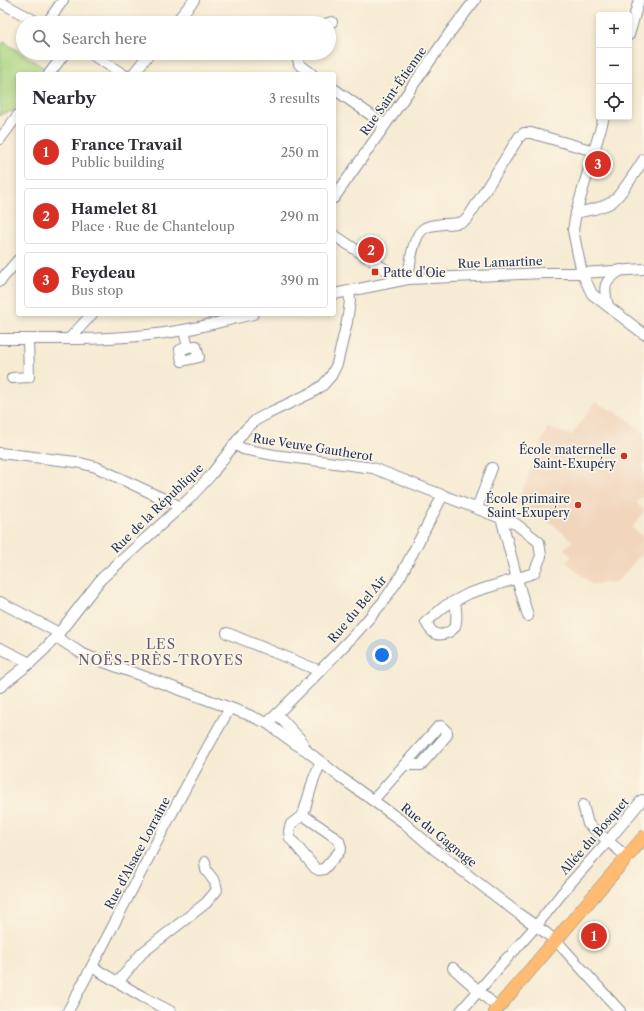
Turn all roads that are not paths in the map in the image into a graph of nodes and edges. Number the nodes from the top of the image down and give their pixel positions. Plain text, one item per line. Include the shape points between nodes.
1 (63, 0) edge
2 (194, 0) edge
3 (475, 0) edge
4 (639, 0) edge
5 (0, 2) edge
6 (26, 16) edge
7 (52, 16) edge
8 (181, 16) edge
9 (632, 24) edge
10 (60, 60) edge
11 (100, 60) edge
12 (144, 60) edge
13 (298, 60) edge
14 (51, 72) edge
15 (120, 72) edge
16 (135, 72) edge
17 (309, 72) edge
18 (336, 90) edge
19 (16, 118) edge
20 (603, 120) edge
21 (386, 125) junction
22 (0, 139) edge
23 (594, 151) junction
24 (644, 159) edge
25 (336, 195) edge
26 (576, 213) junction
27 (336, 236) edge
28 (16, 262) edge
29 (644, 269) edge
30 (622, 270) junction
31 (582, 273) junction
32 (405, 280) junction
33 (0, 281) edge
34 (349, 291) junction
35 (336, 294) edge
36 (608, 306) junction
37 (90, 316) edge
38 (244, 316) edge
39 (184, 330) junction
40 (644, 334) edge
41 (70, 338) junction
42 (0, 339) edge
43 (28, 339) junction
44 (188, 347) dead end
45 (12, 378) dead end
46 (234, 444) junction
47 (0, 453) edge
48 (492, 468) dead end
49 (443, 495) junction
50 (181, 507) junction
51 (478, 508) junction
52 (502, 518) junction
53 (517, 579) junction
54 (455, 601) dead end
55 (0, 602) edge
56 (528, 616) dead end
57 (227, 632) dead end
58 (58, 635) junction
59 (0, 648) edge
60 (30, 663) junction
61 (320, 671) junction
62 (0, 687) edge
63 (230, 708) junction
64 (277, 714) junction
65 (267, 723) junction
66 (307, 751) junction
67 (321, 762) junction
68 (404, 765) dead end
69 (373, 800) junction
70 (642, 800) dead end
71 (583, 805) dead end
72 (303, 816) junction
73 (644, 837) edge
74 (608, 841) junction
75 (626, 857) junction
76 (205, 862) dead end
77 (536, 926) junction
78 (556, 940) junction
79 (92, 967) junction
80 (453, 968) dead end
81 (118, 982) junction
82 (479, 991) junction
83 (496, 1009) edge
84 (68, 1011) edge
85 (170, 1011) edge
86 (461, 1011) edge
87 (620, 1011) edge

1 - 7 street
2 - 8 street
3 - 21 street, Rue Saint-Étienne
4 - 9 street
5 - 6 street
10 - 14 street
11 - 15 street
12 - 16 street
13 - 17 street via 299,64
18 - 21 street
19 - 22 street
20 - 23 street
21 - 25 street, Rue Saint-Étienne
23 - 26 street
23 - 32 street via 524,133 467,219 460,223 425,227 420,232 414,243
24 - 26 street via 613,201 600,208
26 - 31 street via 573,230
27 - 32 street
28 - 33 street
29 - 30 street, Rue Lamartine
30 - 31 street, Rue Lamartine
30 - 36 street via 606,283
31 - 32 street, Rue Lamartine
31 - 36 street via 592,294
32 - 34 street, Rue Lamartine
34 - 35 street, Rue Lamartine
34 - 46 street, Rue de la République via 347,322 337,364 331,376 313,392 256,420
36 - 40 street
37 - 41 street
38 - 39 street
39 - 41 street via 125,337
39 - 44 street
41 - 43 street
42 - 43 street
43 - 45 street via 29,377
46 - 49 street, Rue Veuve Gautherot via 242,449 274,455 372,468
46 - 50 street, Rue de la République via 211,475
47 - 50 street via 76,462 96,467
48 - 51 street
49 - 51 street, Rue Veuve Gautherot
49 - 61 street, Rue du Bel Air via 400,577 383,602
50 - 58 street, Rue de la République via 101,579
51 - 52 street, Rue Veuve Gautherot
52 - 53 street
52 - 53 street, Rue Veuve Gautherot via 516,524 539,542 542,556 534,573
53 - 54 street, Rue Veuve Gautherot via 470,593
53 - 56 street
55 - 58 street, Rue du Gagnage
57 - 61 street
58 - 60 street, Rue de la République
58 - 63 street, Rue du Gagnage via 81,653
59 - 60 street
60 - 62 street, Rue de la République
61 - 64 street, Rue du Bel Air
63 - 65 street, Rue du Gagnage
63 - 79 street, Rue d'Alsace Lorraine via 208,745
64 - 65 street, Rue du Bel Air
64 - 66 street, Rue du Gagnage via 300,739
65 - 66 street, Rue du Gagnage
66 - 67 street, Rue du Gagnage
67 - 69 street, Rue du Gagnage
67 - 72 street
68 - 69 street
69 - 77 street, Rue du Gagnage
70 - 74 street, Allée du Bosquet
71 - 74 street via 588,824
72 - 72 street via 291,824 290,838 315,868 324,869 340,852 339,841
73 - 75 main road
74 - 75 street
74 - 77 street, Allée du Bosquet
75 - 78 main road
76 - 81 street via 206,870 215,882 217,890 206,903 142,953
77 - 78 street, Rue du Gagnage
77 - 82 street, Allée du Bosquet
78 - 83 main road
78 - 87 street, Rue du Gagnage
79 - 81 street
79 - 84 street, Rue d'Alsace Lorraine
80 - 82 street
81 - 85 street
82 - 83 street
82 - 86 street, Allée du Bosquet

